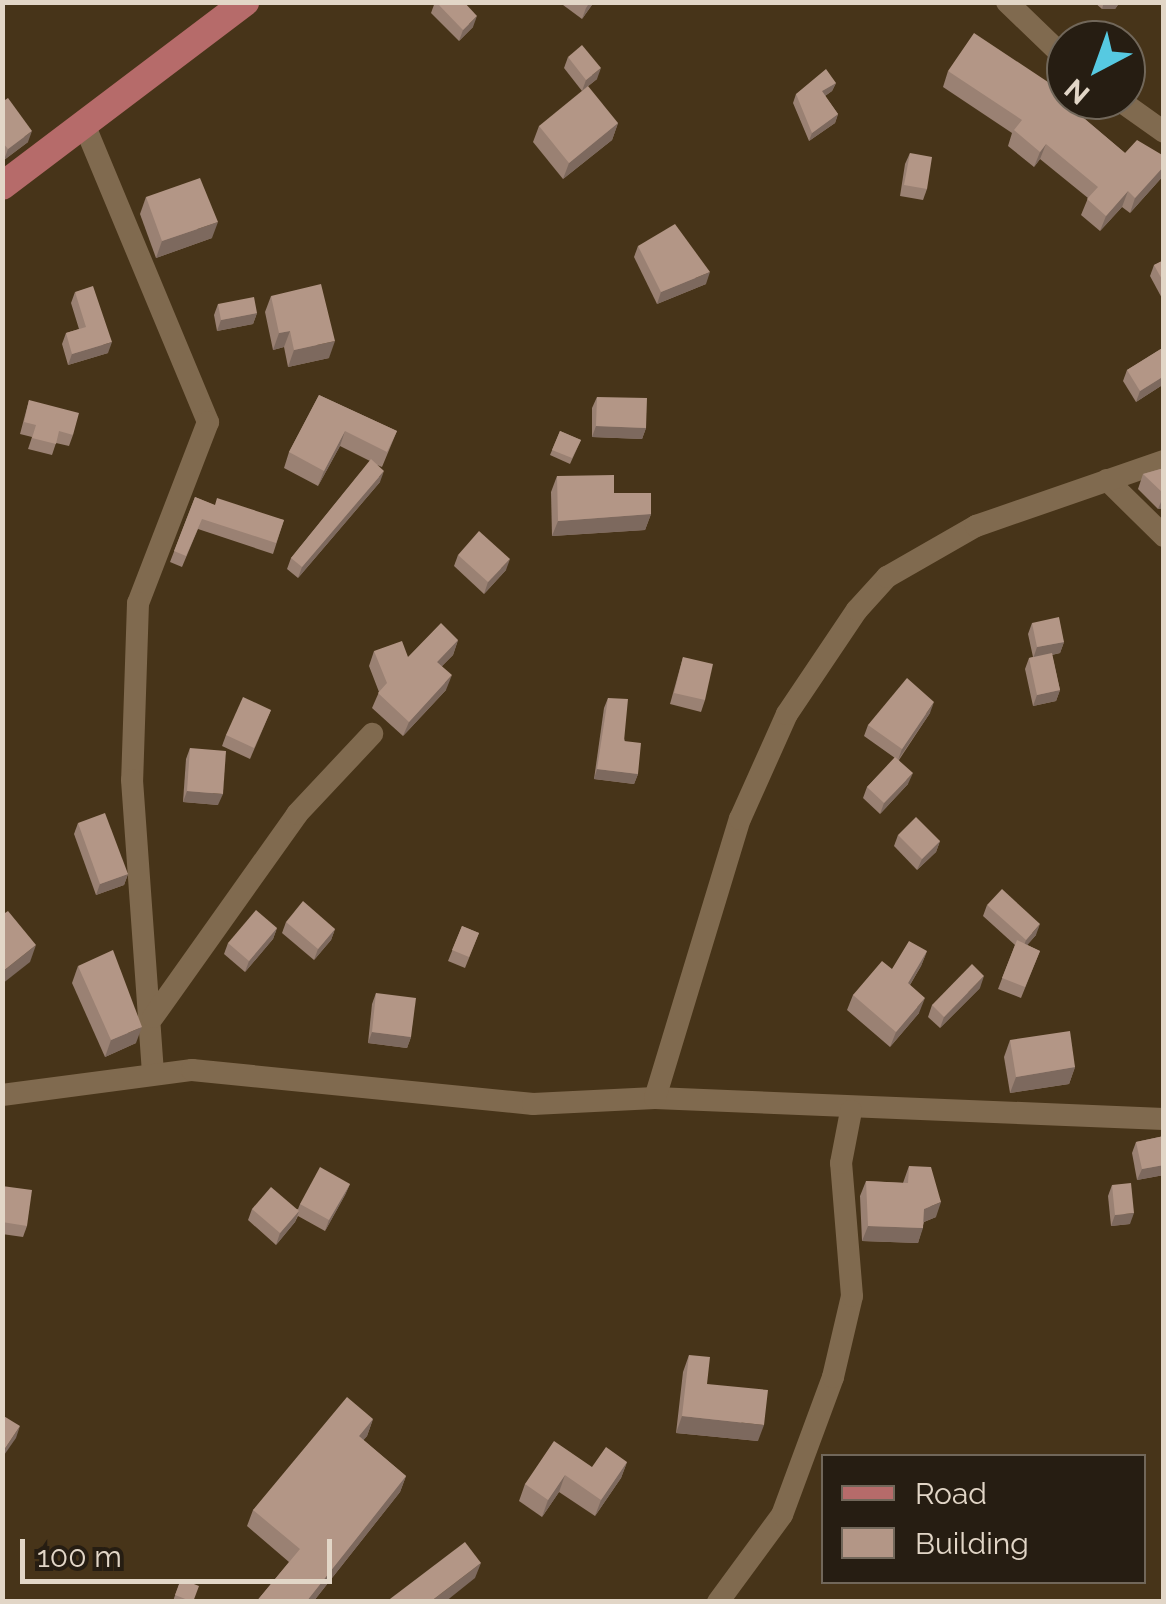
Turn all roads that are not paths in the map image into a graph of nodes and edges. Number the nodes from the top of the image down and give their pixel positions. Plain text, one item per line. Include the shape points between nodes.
1 (244, 2) edge
2 (1007, 2) edge
3 (1046, 40) edge
4 (84, 124) junction
5 (2, 186) edge
6 (1164, 461) edge
7 (1107, 480) junction
8 (1164, 536) edge
9 (372, 734) dead end
10 (152, 1017) junction
11 (154, 1070) junction
12 (2, 1096) edge
13 (655, 1098) junction
14 (851, 1111) junction
15 (1164, 1118) edge
16 (718, 1602) edge

1 - 4 main road
2 - 3 street
4 - 5 main road
4 - 10 street via 208,422 138,604 132,780
6 - 7 street
7 - 8 street
7 - 13 street via 920,554 888,577 828,648 740,820
9 - 10 street via 297,814
10 - 11 street
11 - 12 street
11 - 13 street via 533,1104
13 - 14 street
14 - 15 street
14 - 16 street via 841,1163 852,1296 834,1377 782,1515

